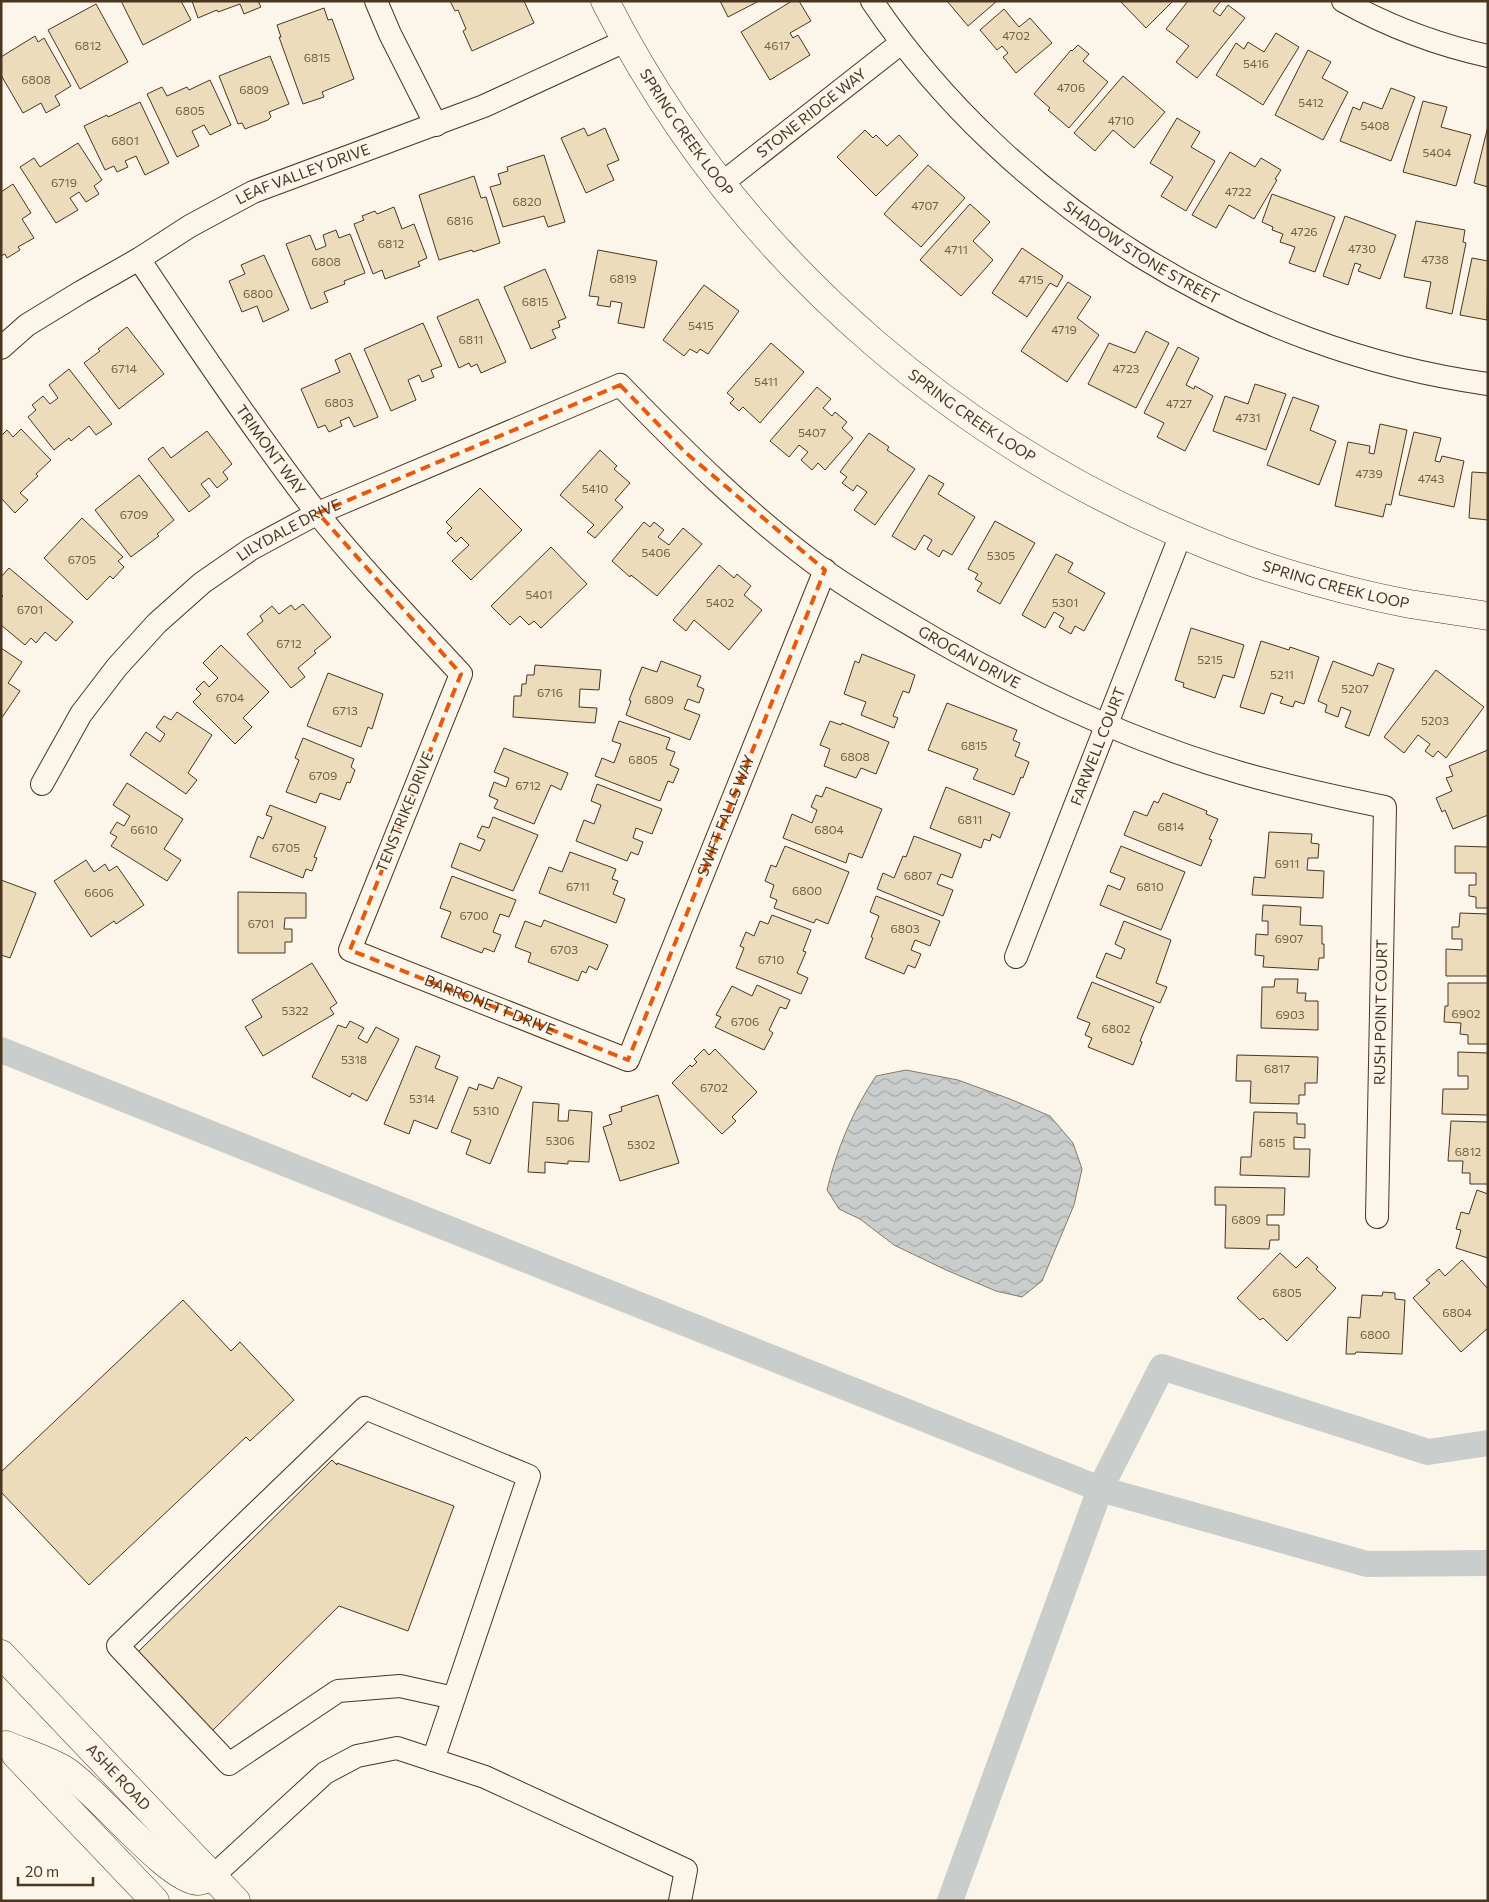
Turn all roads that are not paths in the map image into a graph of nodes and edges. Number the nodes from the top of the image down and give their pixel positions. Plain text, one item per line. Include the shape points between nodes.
1 (376, 1) edge
2 (605, 1) edge
3 (872, 1) edge
4 (1343, 1) edge
5 (625, 41) junction
6 (901, 43) junction
7 (1488, 56) edge
8 (436, 125) junction
9 (721, 184) junction
10 (139, 259) junction
11 (1, 348) edge
12 (1488, 384) edge
13 (620, 385) joint
14 (318, 513) junction
15 (1181, 534) junction
16 (824, 570) junction
17 (1488, 616) edge
18 (461, 674) joint
19 (1106, 725) junction
20 (42, 784) dead end
21 (1385, 807) joint
22 (350, 950) joint
23 (1016, 957) dead end
24 (628, 1060) joint
25 (1377, 1217) dead end
26 (1, 1654) edge
27 (454, 1698) junction
28 (4, 1742) edge
29 (433, 1760) junction
30 (213, 1876) junction
31 (155, 1901) edge
32 (236, 1901) edge
33 (680, 1901) edge

1 - 8 street
2 - 5 street, SPRING CREEK LOOP
3 - 6 street, SHADOW STONE STREET
4 - 7 street via 1412,33
5 - 8 street, LEAF VALLEY DRIVE
5 - 9 street, SPRING CREEK LOOP via 674,119
6 - 9 street, STONE RIDGE WAY
6 - 12 street, SHADOW STONE STREET via 954,104 1011,159 1112,238 1181,280 1239,310 1313,340 1390,364
8 - 10 street, LEAF VALLEY DRIVE via 253,192 190,226
9 - 15 street, SPRING CREEK LOOP via 829,303 952,406 1036,461 1106,500
10 - 11 street, LEAF VALLEY DRIVE via 27,325
10 - 14 street, TRIMONT WAY via 222,384
13 - 14 street, LILYDALE DRIVE
13 - 16 street, GROGAN DRIVE via 756,516
14 - 18 street, TRIMONT WAY via 374,581
14 - 20 street, LILYDALE DRIVE via 251,549 202,584 157,623 117,666 81,714
15 - 17 street, SPRING CREEK LOOP via 1254,562 1331,585 1409,604
15 - 19 street, FARWELL COURT
16 - 19 street, GROGAN DRIVE via 880,608 978,664
16 - 24 street, SWIFT FALLS WAY
18 - 22 street, TENSTRIKE DRIVE
19 - 21 street, GROGAN DRIVE via 1239,772
19 - 23 street, FARWELL COURT
21 - 25 street, RUSH POINT COURT
22 - 24 street, BARRONETT DRIVE
26 - 30 street, ASHE ROAD
27 - 27 street via 529,1476 365,1408 118,1646 229,1764 338,1691 400,1686
27 - 29 street
28 - 30 street via 66,1771 168,1867 186,1878 199,1881
28 - 31 street
29 - 30 street via 397,1748 356,1756 325,1773
29 - 33 street via 485,1777 686,1870
30 - 32 street, ASHE ROAD

